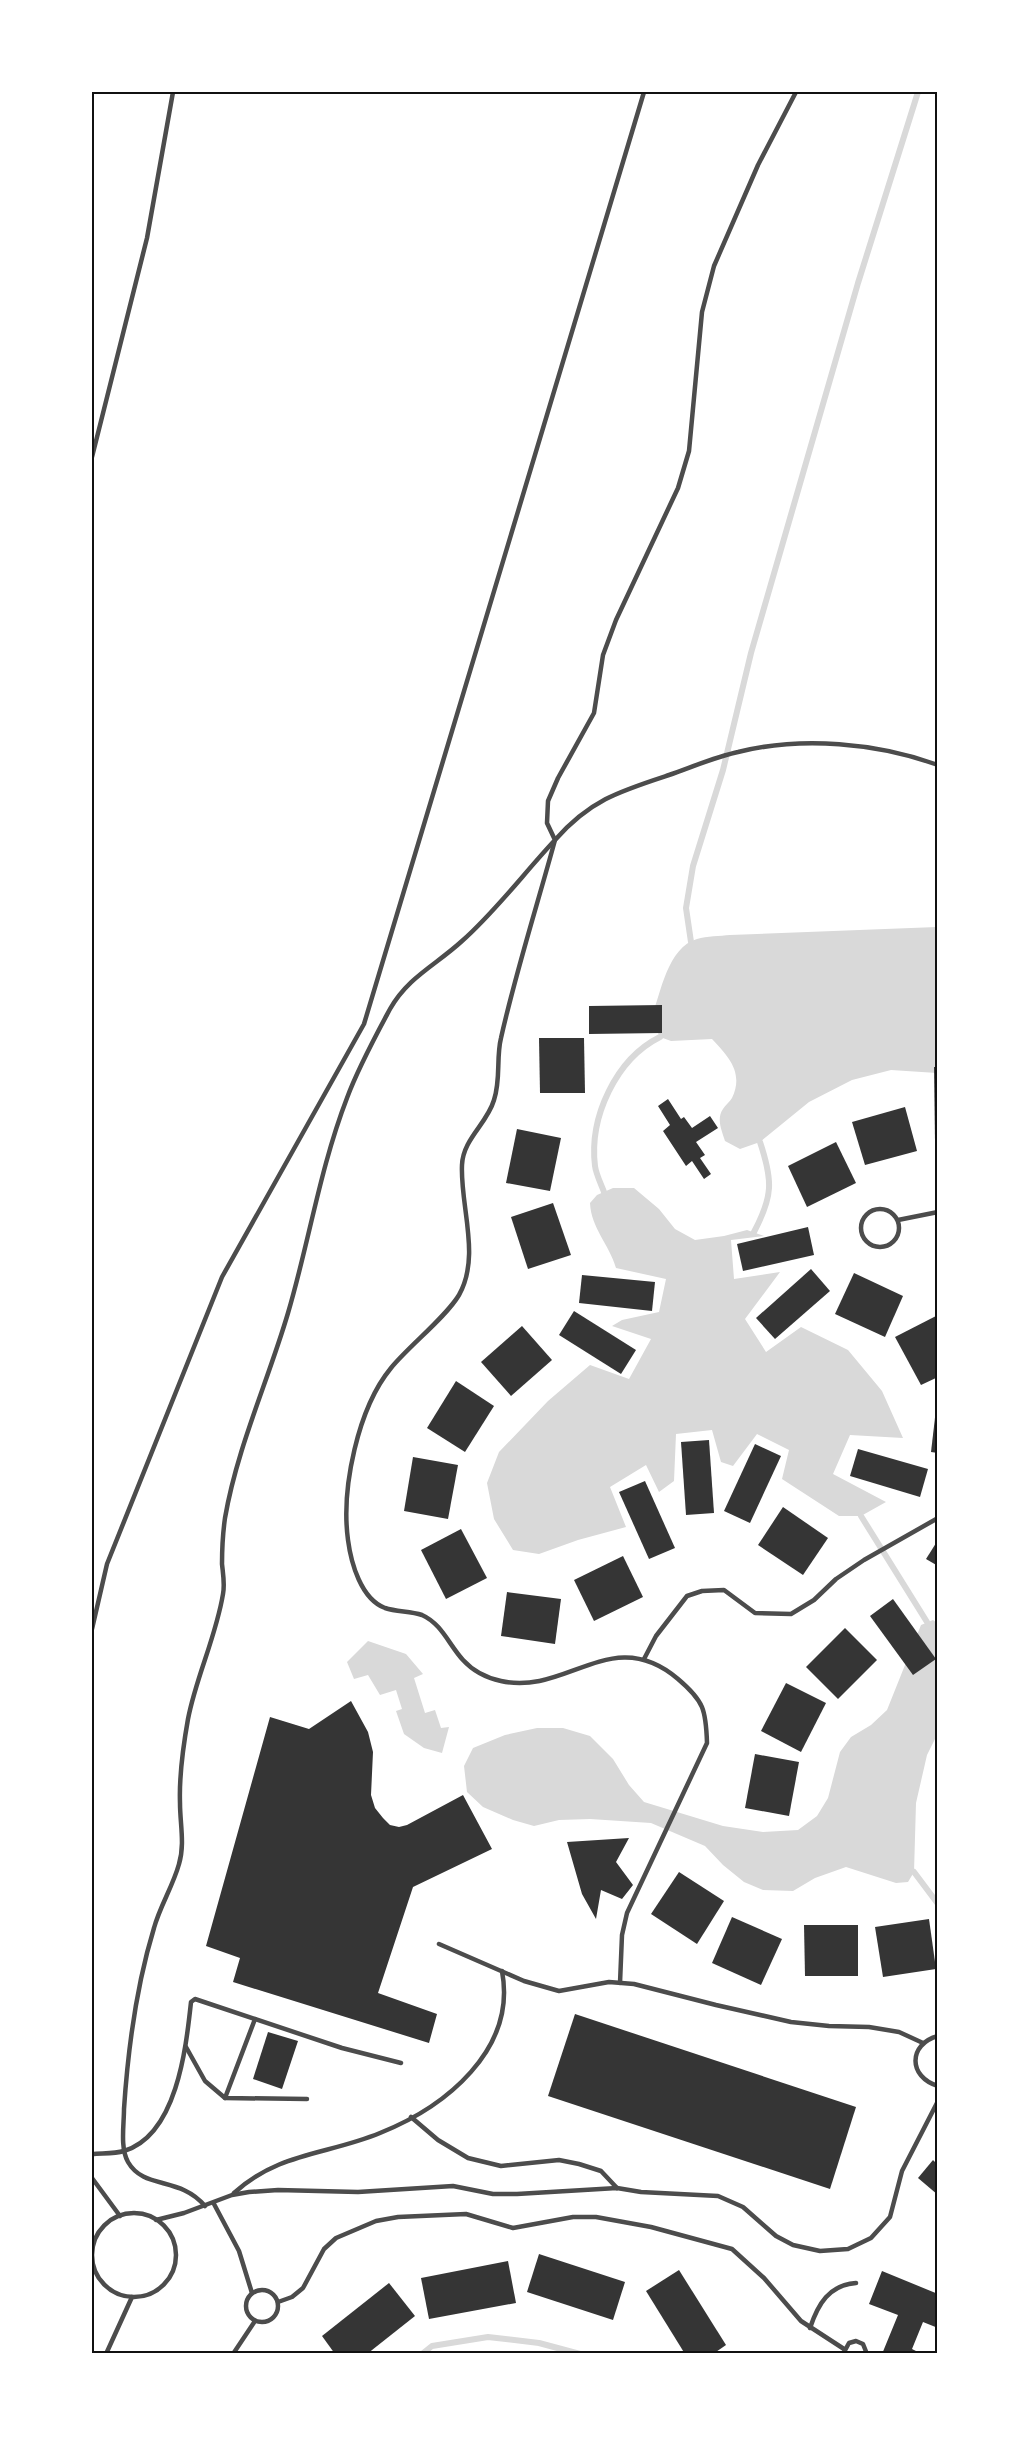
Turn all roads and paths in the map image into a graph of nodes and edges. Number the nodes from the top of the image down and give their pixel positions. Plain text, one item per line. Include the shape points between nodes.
1 (173, 92) edge
2 (644, 92) edge
3 (796, 92) edge
4 (92, 457) edge
5 (938, 765) edge
6 (555, 840) junction
7 (938, 1212) edge
8 (898, 1220) junction
9 (938, 1518) edge
10 (92, 1629) edge
11 (644, 1659) junction
12 (438, 1944) dead end
13 (502, 1971) junction
14 (620, 1983) junction
15 (255, 2019) junction
16 (938, 2036) edge
17 (923, 2043) junction
18 (186, 2047) junction
19 (401, 2063) dead end
20 (938, 2086) edge
21 (225, 2098) junction
22 (307, 2099) dead end
23 (938, 2101) edge
24 (411, 2117) junction
25 (124, 2151) junction
26 (92, 2154) edge
27 (92, 2178) edge
28 (617, 2188) junction
29 (232, 2195) junction
30 (213, 2204) junction
31 (205, 2206) junction
32 (120, 2216) junction
33 (156, 2220) junction
34 (95, 2270) junction
35 (92, 2276) edge
36 (856, 2283) dead end
37 (252, 2293) junction
38 (132, 2297) junction
39 (278, 2302) junction
40 (255, 2321) junction
41 (810, 2328) junction
42 (843, 2351) edge
43 (106, 2354) edge
44 (233, 2354) edge
45 (867, 2354) edge

1 - 4 lane via 147,238
2 - 10 lane via 364,1024 222,1277 107,1564
3 - 6 lane via 758,165 714,267 702,312 689,450 678,488 603,655 594,713 548,801 547,823
5 - 6 lane via 884,750 844,745 801,744 737,752 610,795 585,810
6 - 11 lane via 500,1042 494,1103 465,1147 462,1165 467,1270 459,1294 388,1371 372,1398 350,1471 348,1539 365,1592 382,1607 422,1615 445,1633 464,1661 483,1675 524,1684 598,1661
6 - 25 lane via 461,942 413,978 392,1005 347,1096 288,1314 225,1518 224,1589 188,1718 181,1772 180,1864 154,1924 132,2023
7 - 8 lane
8 - 8 lane via 889,1210 877,1209 866,1215 862,1232 868,1243 886,1246 899,1233
9 - 11 lane via 836,1579 791,1614 755,1613 724,1590 687,1596 656,1636
11 - 14 lane via 663,1667 700,1700 707,1743 627,1913
12 - 13 lane
13 - 14 lane via 559,1991
13 - 24 lane via 505,1985 493,2043 473,2072
14 - 17 lane via 791,2022 899,2032
15 - 18 lane via 195,1999 191,2002
15 - 19 lane
15 - 21 lane
16 - 17 lane
17 - 20 lane via 916,2057 918,2072
18 - 21 lane via 204,2081
18 - 25 lane via 162,2120 144,2140
21 - 22 lane
23 - 28 lane via 902,2171 890,2217 871,2238 848,2249 820,2251 793,2245 743,2207 718,2196
24 - 28 lane via 468,2158 501,2166 559,2160 579,2164 601,2170
24 - 29 lane via 381,2133 280,2163 248,2180
25 - 26 lane
25 - 31 lane via 137,2174 185,2189
27 - 32 lane
28 - 29 lane via 493,2194 453,2186 358,2192 278,2190
29 - 30 lane
30 - 31 lane
30 - 37 lane via 239,2251
31 - 33 lane
32 - 33 lane via 132,2213
32 - 34 lane via 108,2222 94,2244
33 - 38 lane via 173,2241 174,2268 158,2290
34 - 35 lane
34 - 38 lane via 109,2289
36 - 41 lane via 831,2291 821,2301
37 - 39 lane via 268,2290
37 - 40 lane via 246,2308
38 - 43 lane
39 - 40 lane via 275,2317
39 - 41 lane via 303,2288 324,2249 336,2238 376,2221 466,2214 513,2228 573,2217 596,2217 732,2249
40 - 44 lane
41 - 42 lane
42 - 45 lane via 856,2341 863,2344

